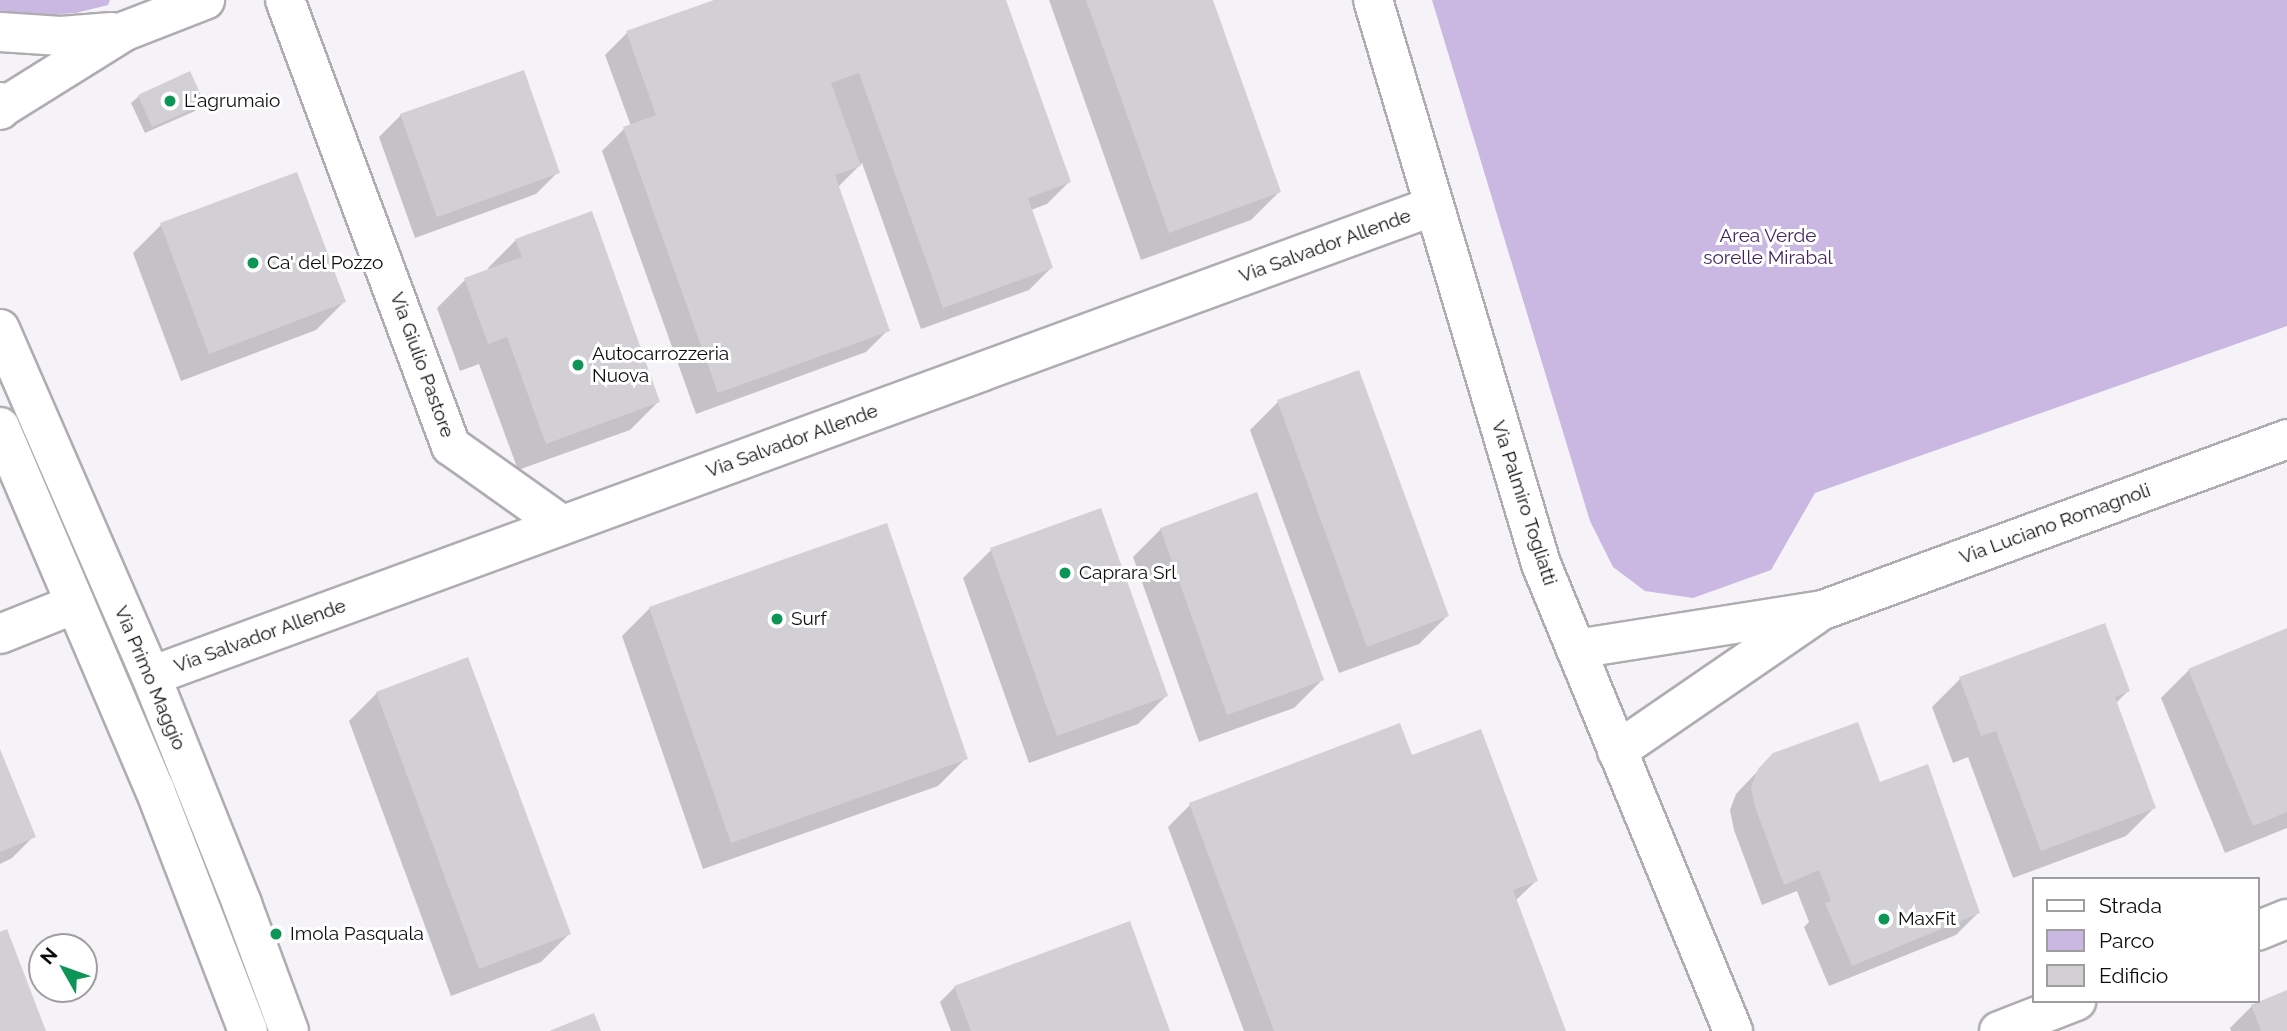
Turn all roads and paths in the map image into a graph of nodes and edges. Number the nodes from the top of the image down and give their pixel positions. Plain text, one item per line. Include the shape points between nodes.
1 (205, 0) edge
2 (285, 0) edge
3 (1373, 0) edge
4 (125, 31) junction
5 (0, 32) edge
6 (0, 102) edge
7 (0, 109) edge
8 (1434, 206) junction
9 (0, 329) edge
10 (0, 427) edge
11 (2287, 439) edge
12 (562, 525) junction
13 (75, 604) junction
14 (1823, 610) junction
15 (0, 634) edge
16 (1576, 649) junction
17 (150, 676) junction
18 (1617, 751) junction
19 (2287, 919) edge
20 (2259, 930) edge
21 (2071, 1003) edge
22 (248, 1031) edge
23 (289, 1031) edge
24 (1732, 1031) edge
25 (2000, 1031) edge

1 - 4 street
2 - 12 street, Via Giulio Pastore via 451,446
3 - 8 street, Via Palmiro Togliatti
4 - 5 street via 61,36
4 - 7 street
6 - 7 street
8 - 12 street, Via Salvador Allende
8 - 16 street, Via Palmiro Togliatti via 1541,564
9 - 17 street, Via Primo Maggio
10 - 13 street, Via Primo Maggio
11 - 14 street, Via Luciano Romagnoli
12 - 17 street, Via Salvador Allende
13 - 15 street
13 - 22 street, Via Primo Maggio via 155,790
14 - 16 street, Via Luciano Romagnoli
14 - 18 street, Via Luciano Romagnoli
16 - 18 street, Via Palmiro Togliatti
17 - 23 street, Via Primo Maggio
18 - 24 street, Via Palmiro Togliatti
19 - 20 street
21 - 25 street

